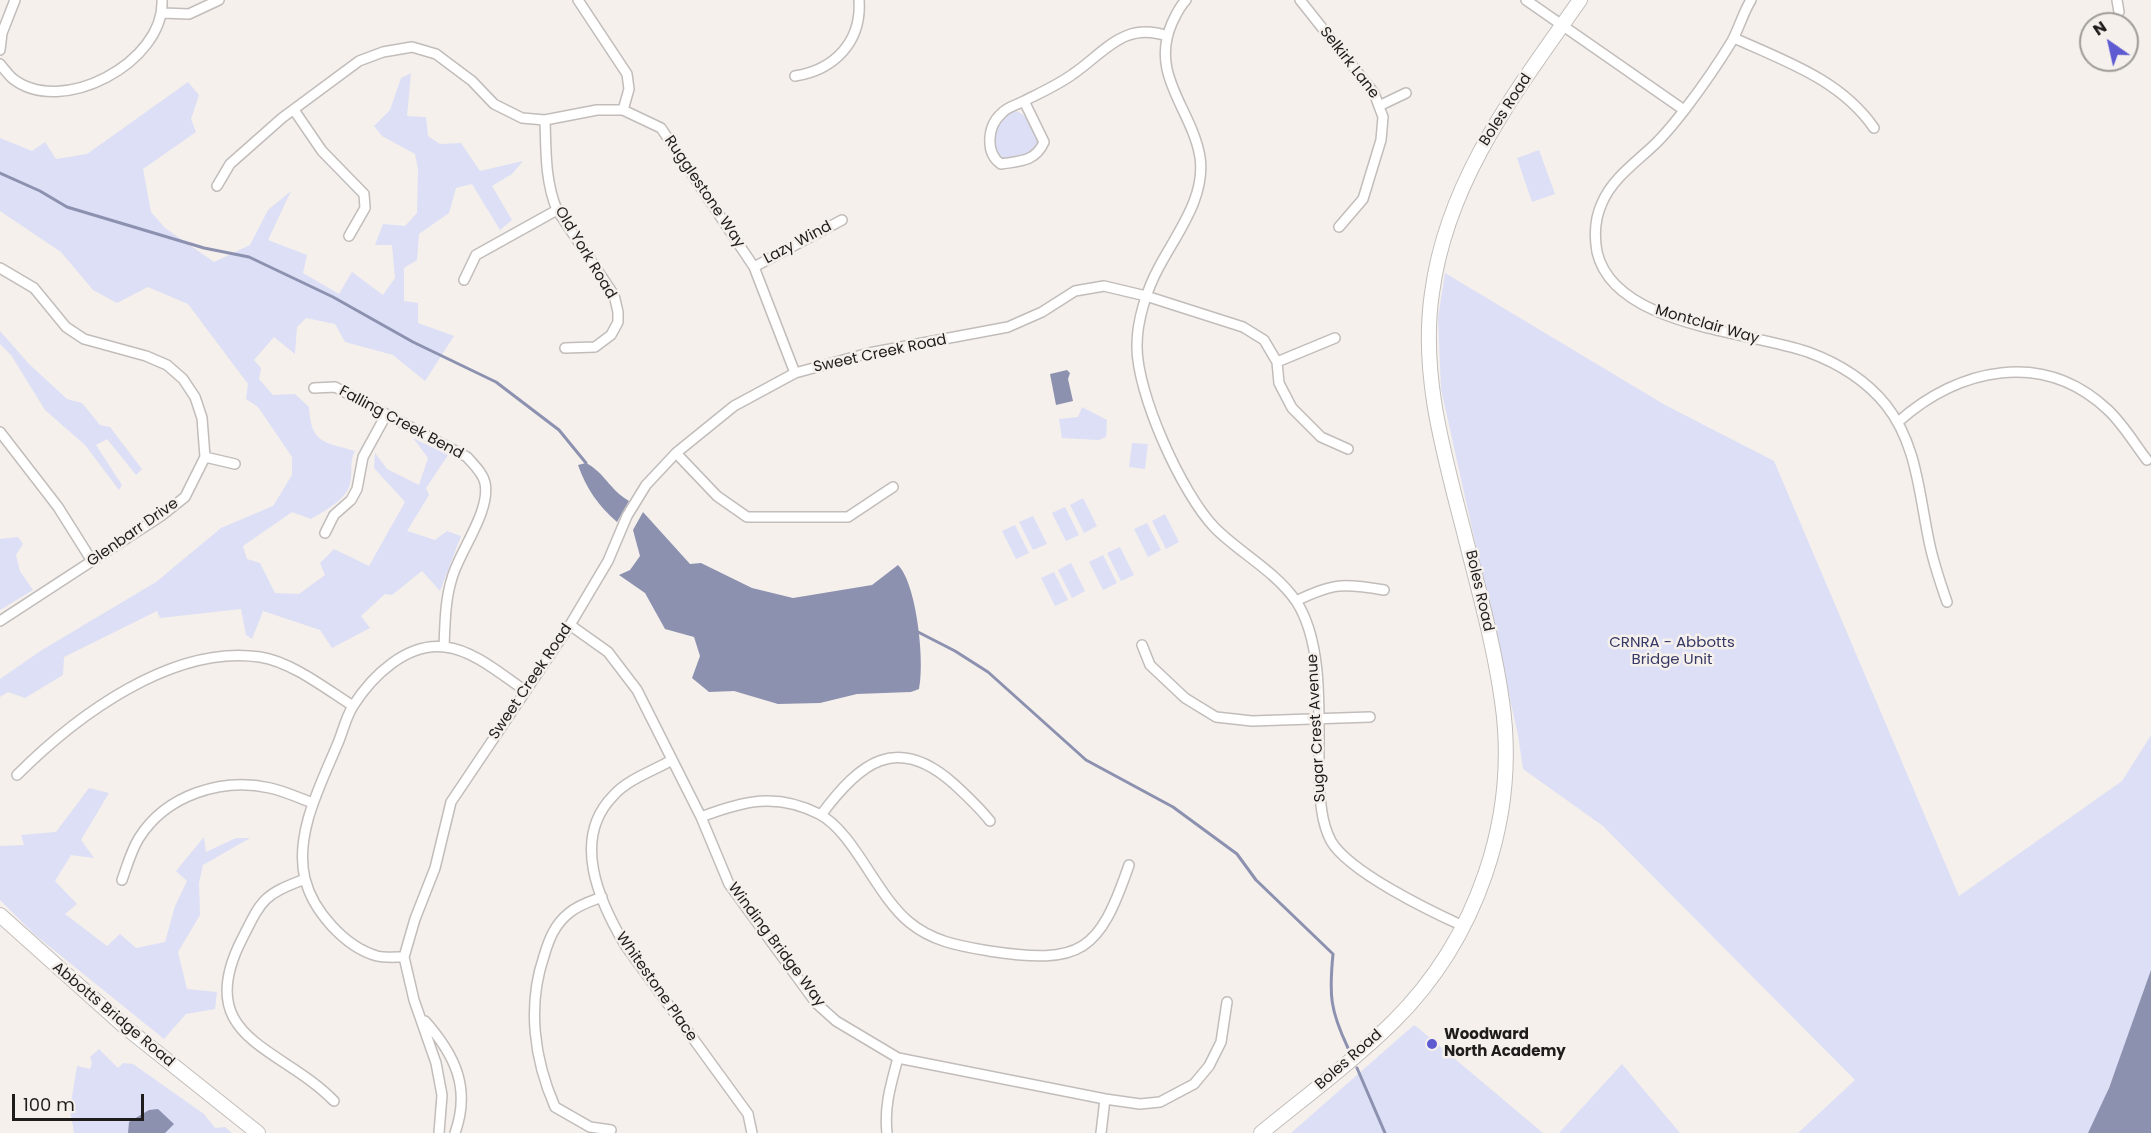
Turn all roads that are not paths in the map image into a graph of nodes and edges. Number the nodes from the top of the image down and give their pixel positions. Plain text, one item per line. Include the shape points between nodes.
1 (15, 0) edge
2 (162, 0) edge
3 (219, 0) edge
4 (578, 0) edge
5 (859, 0) edge
6 (1186, 0) edge
7 (1300, 0) edge
8 (1526, 0) edge
9 (1580, 0) edge
10 (1751, 0) edge
11 (2117, 0) edge
12 (2119, 12) dead end
13 (163, 13) junction
14 (1563, 24) junction
15 (1167, 36) junction
16 (1734, 38) junction
17 (0, 50) edge
18 (0, 64) edge
19 (795, 76) dead end
20 (1406, 93) dead end
21 (1024, 101) junction
22 (1381, 105) junction
23 (294, 110) junction
24 (623, 110) junction
25 (1684, 110) junction
26 (545, 120) junction
27 (1874, 128) dead end
28 (217, 186) dead end
29 (558, 210) junction
30 (842, 219) dead end
31 (1339, 227) dead end
32 (350, 236) dead end
33 (754, 267) junction
34 (0, 268) edge
35 (464, 280) dead end
36 (1146, 296) junction
37 (1335, 338) dead end
38 (566, 348) dead end
39 (1277, 362) junction
40 (795, 373) junction
41 (314, 388) dead end
42 (386, 416) junction
43 (1898, 422) junction
44 (0, 432) edge
45 (1348, 449) dead end
46 (676, 453) junction
47 (205, 457) junction
48 (2147, 460) dead end
49 (235, 464) dead end
50 (893, 487) dead end
51 (325, 533) dead end
52 (92, 561) junction
53 (1384, 590) dead end
54 (1296, 601) junction
55 (1947, 602) dead end
56 (0, 621) edge
57 (570, 625) junction
58 (1142, 645) dead end
59 (444, 647) junction
60 (524, 690) junction
61 (353, 706) junction
62 (1370, 717) dead end
63 (1318, 718) junction
64 (672, 760) junction
65 (17, 775) dead end
66 (313, 803) junction
67 (820, 815) junction
68 (701, 817) junction
69 (990, 820) dead end
70 (1129, 865) dead end
71 (305, 879) junction
72 (122, 880) dead end
73 (602, 897) junction
74 (0, 915) edge
75 (1463, 926) junction
76 (404, 957) junction
77 (1227, 1002) dead end
78 (423, 1019) junction
79 (898, 1058) junction
80 (1105, 1099) junction
81 (334, 1101) dead end
82 (611, 1130) dead end
83 (258, 1133) edge
84 (439, 1133) edge
85 (455, 1133) edge
86 (752, 1133) edge
87 (887, 1133) edge
88 (1101, 1133) edge
89 (1261, 1133) edge

1 - 17 street
2 - 13 street
3 - 13 street via 189,14
4 - 24 street via 627,74 629,89
5 - 19 street via 857,26 847,46 831,64
6 - 15 street, Sugar Crest Avenue
7 - 22 street, Selkirk Lane
8 - 14 street
9 - 14 street, Boles Road
10 - 16 street, Montclair Way
11 - 12 street
13 - 18 street via 139,54 93,86 63,91 38,88 13,79
14 - 25 street
14 - 75 street, Boles Road via 1482,145 1464,181 1448,219 1431,296 1430,374 1445,455 1496,665 1505,733 1503,800 1493,850
15 - 21 street via 1150,30 1137,31 1072,75
15 - 36 street, Sugar Crest Avenue via 1165,68 1200,156 1200,188
16 - 25 street, Montclair Way
16 - 27 street via 1831,85 1855,104
20 - 22 street
21 - 21 street via 1002,111 994,122 989,150 1001,164 1030,160 1044,142
22 - 31 street, Selkirk Lane via 1381,140 1373,169 1362,199
23 - 26 street, Rugglestone Way via 359,62 383,52 412,47 436,54 472,81 494,104 522,118
23 - 28 street, Rugglestone Way via 230,165
23 - 32 street via 322,151 364,194 365,208
24 - 26 street, Rugglestone Way via 597,110
24 - 33 street, Rugglestone Way via 661,129
25 - 43 street, Montclair Way via 1617,180 1601,203 1595,241 1608,278 1641,306 1833,362 1870,388
26 - 29 street, Old York Road via 547,170
29 - 35 street via 476,255
29 - 38 street, Old York Road via 614,295 618,312 611,335 596,347
30 - 33 street, Lazy Wind
33 - 40 street, Rugglestone Way
34 - 47 street via 34,288 66,327 84,339 146,356 183,379 202,418
36 - 39 street, Sweet Creek Road via 1244,327 1264,340
36 - 40 street, Sweet Creek Road via 1094,286 1075,291 1008,327 869,353
36 - 54 street, Sugar Crest Avenue via 1137,344 1138,366 1179,476 1215,528
37 - 39 street
39 - 45 street, Sweet Creek Road via 1279,383 1292,408 1321,437
40 - 46 street, Sweet Creek Road via 734,406
41 - 42 street, Falling Creek Bend via 335,387
42 - 51 street via 363,457 357,489
42 - 59 street, Falling Creek Bend via 466,457 485,484 477,521 452,576
43 - 48 street via 1924,401 1952,386 1994,372 2025,371 2063,381 2094,398 2119,422
43 - 55 street, Montclair Way via 1914,460 1929,543
44 - 52 street via 58,507
46 - 50 street via 717,496 747,517 848,517
46 - 57 street, Sweet Creek Road via 646,485
47 - 49 street
47 - 52 street, Glenbarr Drive via 185,497
52 - 56 street, Glenbarr Drive
53 - 54 street via 1347,583 1323,588
54 - 63 street, Sugar Crest Avenue via 1310,630
57 - 60 street, Sweet Creek Road
57 - 64 street, Winding Bridge Way via 608,652 623,670
58 - 63 street via 1150,665 1185,698 1216,717 1252,721
59 - 60 street via 473,656
59 - 61 street via 399,657
60 - 76 street, Sweet Creek Road via 451,802 435,868
61 - 65 street via 304,674 261,657 208,658 153,676 93,710 50,742
61 - 66 street
62 - 63 street
63 - 75 street, Sugar Crest Avenue via 1320,803 1331,842 1360,871
64 - 68 street, Winding Bridge Way
64 - 73 street, Whitestone Place via 626,785 600,812 592,830 591,849
66 - 71 street via 305,838
66 - 72 street via 270,788 224,784 192,794 163,812 140,836
67 - 68 street via 797,805 758,800 733,804
67 - 69 street via 853,777 872,764 908,757 939,770
67 - 70 street via 836,826 908,922 948,944 1046,958 1065,954 1084,945 1102,929
68 - 79 street, Winding Bridge Way via 729,884 816,1003 836,1021
71 - 76 street via 320,909 340,934 378,957
71 - 81 street via 273,891 258,908 230,969 227,1001 236,1025 269,1054 317,1083
73 - 82 street via 569,912 551,934 532,1004 540,1068 555,1107 590,1127
73 - 86 street, Whitestone Place via 625,945 748,1114
74 - 83 street, Abbotts Bridge Road via 124,1026
75 - 89 street, Boles Road via 1423,988 1393,1022
76 - 78 street, Sweet Creek Road via 414,1000
77 - 80 street, Winding Bridge Way via 1221,1042 1194,1084 1160,1102 1140,1104
78 - 84 street, Sweet Creek Road via 442,1095
78 - 85 street, Sweet Creek Road via 452,1055 461,1086 462,1106
79 - 80 street, Winding Bridge Way
79 - 87 street via 887,1095
80 - 88 street

